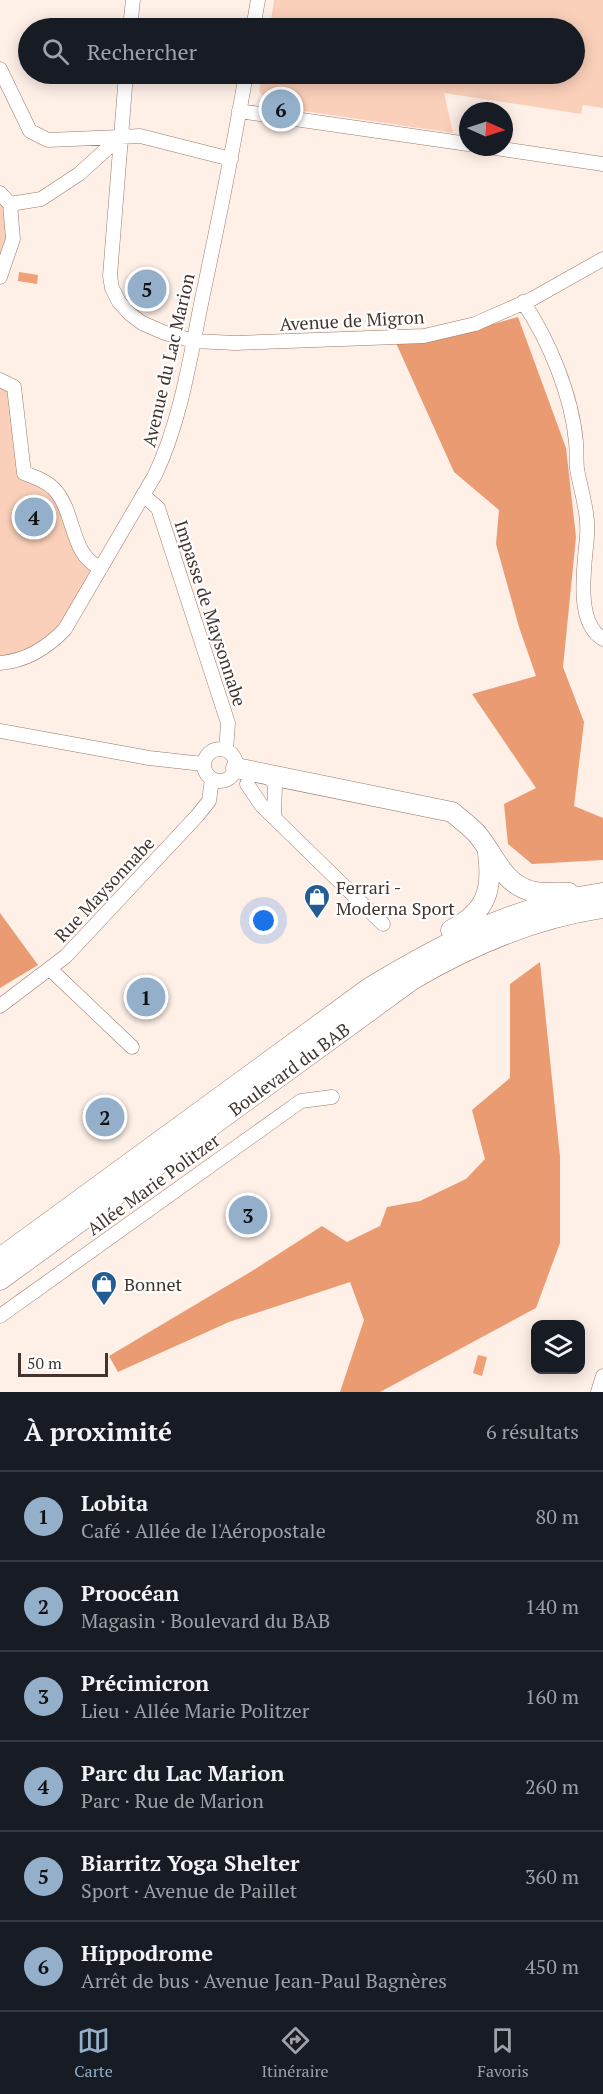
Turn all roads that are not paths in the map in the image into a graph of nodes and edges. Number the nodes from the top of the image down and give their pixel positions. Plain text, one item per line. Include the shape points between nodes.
1 (133, 0) edge
2 (258, 0) edge
3 (131, 18) edge
4 (255, 18) edge
5 (0, 69) edge
6 (125, 84) edge
7 (244, 84) edge
8 (239, 111) junction
9 (120, 137) junction
10 (459, 143) edge
11 (513, 151) edge
12 (231, 159) junction
13 (603, 164) edge
14 (0, 193) edge
15 (10, 204) junction
16 (603, 259) edge
17 (0, 277) edge
18 (523, 302) junction
19 (194, 341) junction
20 (0, 380) edge
21 (142, 495) junction
22 (101, 568) junction
23 (603, 639) edge
24 (0, 663) edge
25 (0, 730) edge
26 (226, 750) junction
27 (203, 764) junction
28 (231, 777) junction
29 (278, 779) junction
30 (274, 817) junction
31 (487, 851) junction
32 (603, 893) edge
33 (583, 896) junction
34 (603, 908) edge
35 (383, 924) dead end
36 (51, 969) junction
37 (369, 988) junction
38 (0, 1006) edge
39 (132, 1047) dead end
40 (332, 1097) dead end
41 (0, 1258) edge
42 (0, 1280) edge
43 (0, 1316) edge
44 (603, 1376) edge
45 (598, 1392) edge

1 - 3 street
2 - 4 street
5 - 9 street via 30,131 48,140
6 - 9 street, Avenue de Migron
7 - 8 street, Avenue du Lac Marion
8 - 10 street
8 - 12 street, Avenue du Lac Marion
9 - 12 street via 140,136
9 - 15 street via 79,174 41,199
9 - 19 street, Avenue de Migron via 112,288 124,308 142,323
11 - 13 street
12 - 19 street, Avenue du Lac Marion
14 - 15 street
15 - 17 street via 13,239
16 - 18 street, Avenue de Migron
18 - 19 street, Avenue de Migron via 475,324 424,336
18 - 23 street via 559,371 576,442 587,524 584,593 588,622
19 - 21 street, Avenue du Lac Marion via 166,453
20 - 22 street via 14,387 24,473 45,481 55,490 83,555
21 - 22 street, Avenue du Lac Marion
21 - 26 street, Impasse de Maysonnabe via 158,508 228,723
22 - 24 street, Avenue du Lac Marion via 55,640 28,656
25 - 27 street via 149,758
26 - 27 street via 211,751
26 - 28 street via 235,758
27 - 28 street via 205,773
28 - 29 main road
28 - 30 street
28 - 36 street, Rue Maysonnabe
29 - 30 street
29 - 31 main road via 452,812 477,834
30 - 35 street
31 - 33 main road via 515,885 549,894
31 - 37 main road via 491,873 488,893 479,910 461,925 425,944
32 - 33 main road, Boulevard du BAB
33 - 37 main road, Boulevard du BAB via 501,919 467,933
34 - 42 main road, Boulevard du BAB via 541,922 491,939 412,980
36 - 38 street, Rue Maysonnabe
36 - 39 street
37 - 41 main road, Boulevard du BAB
40 - 43 street, Allée Marie Politzer via 301,1101
44 - 45 street

